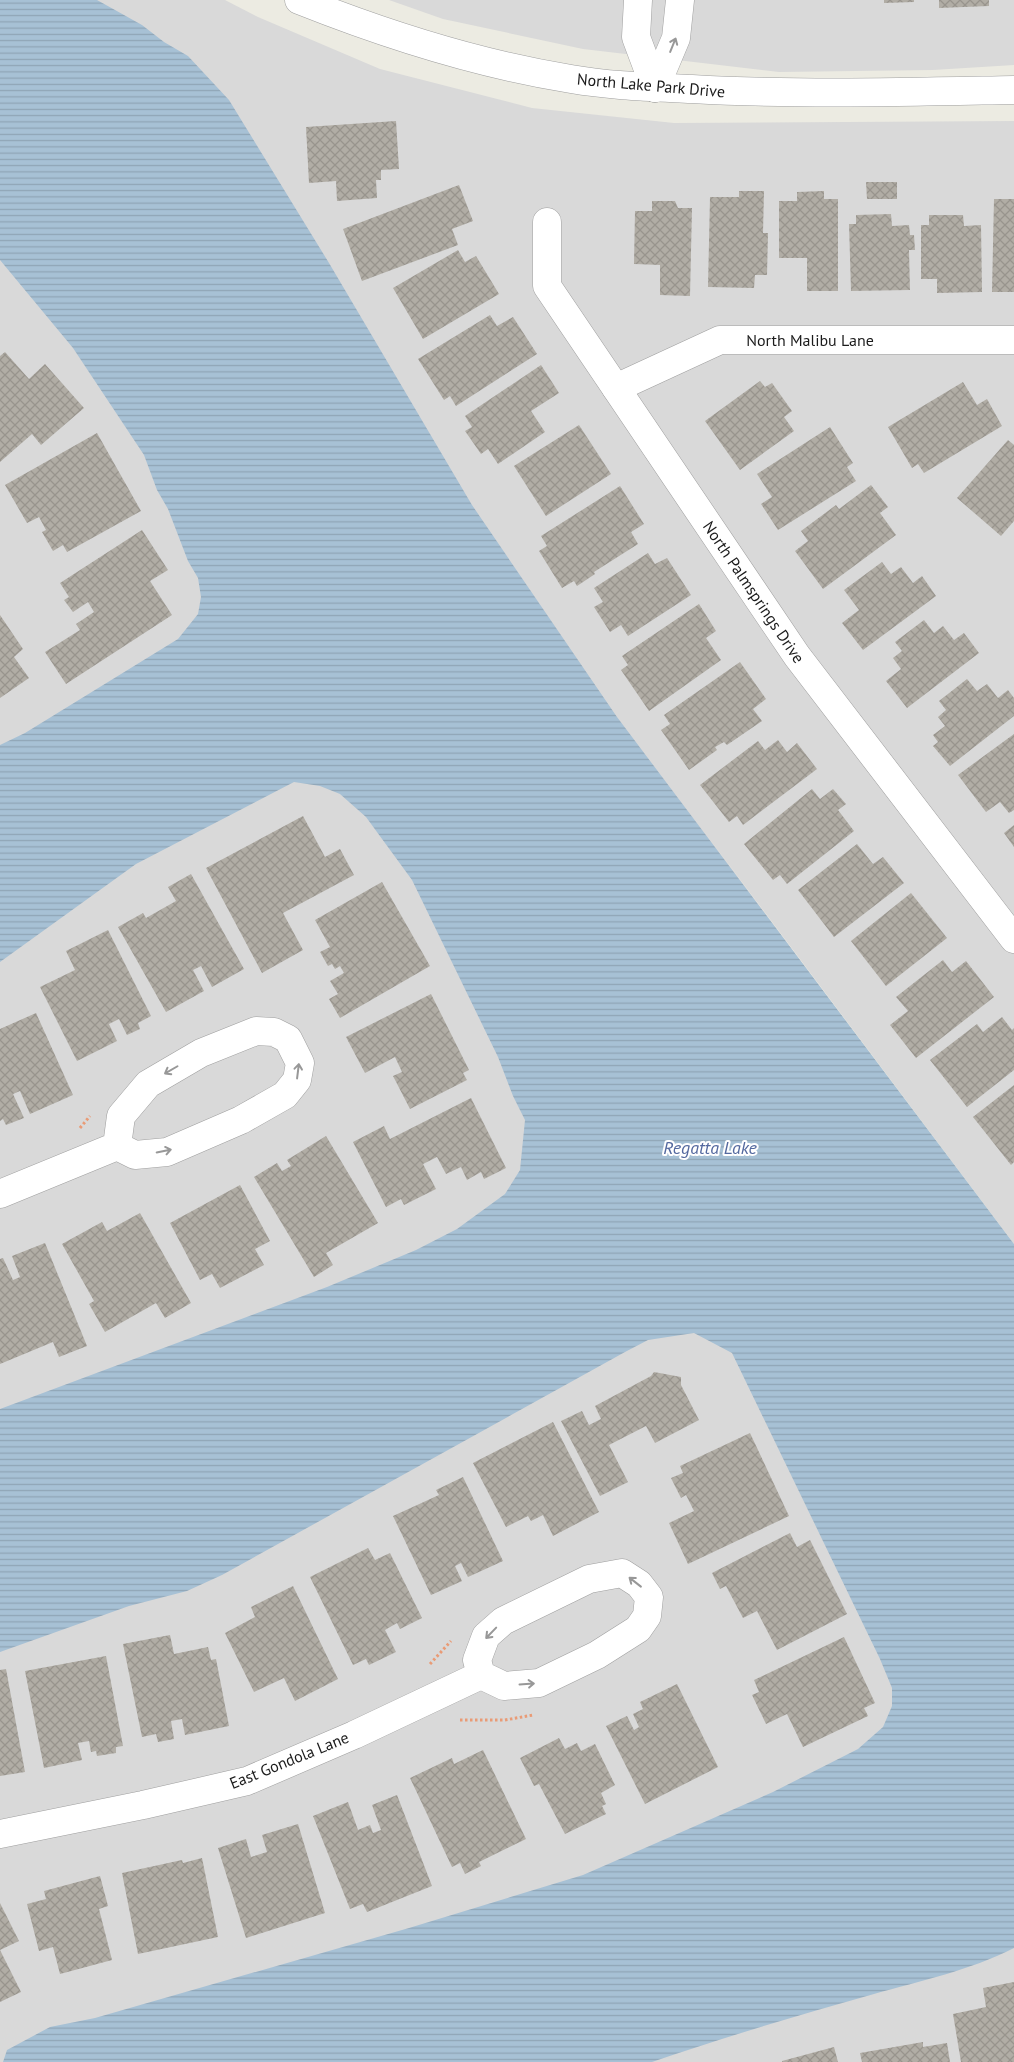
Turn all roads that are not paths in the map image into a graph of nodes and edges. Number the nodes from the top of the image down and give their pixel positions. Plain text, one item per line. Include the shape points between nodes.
1 (299, 0) edge
2 (638, 0) edge
3 (680, 0) edge
4 (655, 88) junction
5 (1014, 90) edge
6 (547, 222) dead end
7 (1014, 340) edge
8 (616, 388) junction
9 (1014, 939) edge
10 (117, 1146) junction
11 (0, 1194) edge
12 (481, 1676) junction
13 (0, 1834) edge

1 - 4 street, North Lake Park Drive via 400,37 492,63 573,79
2 - 4 street via 636,37
4 -> 3 street via 676,38
4 - 5 street, North Lake Park Drive via 755,93
6 - 8 street, North Palmsprings Drive via 547,286
7 - 8 street, North Malibu Lane via 720,340
8 - 9 street, North Palmsprings Drive via 798,656
10 -> 10 street via 135,1155 167,1152 240,1120 285,1095 297,1080 300,1063 288,1039 274,1032 256,1031 201,1053 148,1084 121,1116
10 - 11 street
12 -> 12 street via 504,1686 539,1683 597,1655 638,1629 647,1616 649,1597 639,1584 622,1573 588,1579 503,1621 486,1636 477,1660
12 - 13 street, East Gondola Lane via 247,1781

